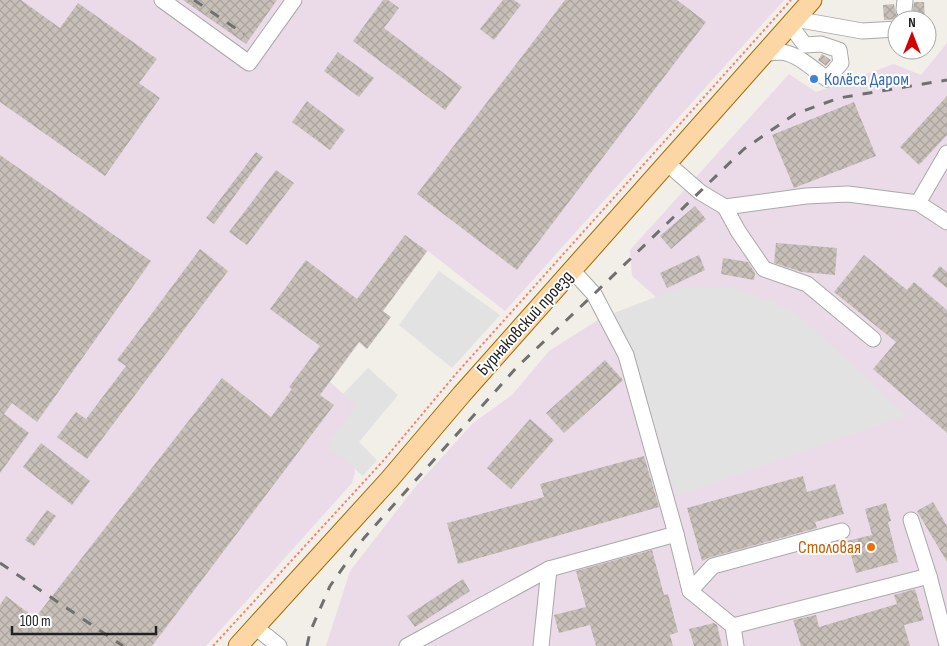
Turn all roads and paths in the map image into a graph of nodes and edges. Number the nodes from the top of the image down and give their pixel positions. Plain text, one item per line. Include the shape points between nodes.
1 (162, 0) edge
2 (294, 0) edge
3 (791, 0) edge
4 (812, 0) edge
5 (792, 22) junction
6 (887, 22) edge
7 (766, 53) junction
8 (947, 153) edge
9 (668, 164) junction
10 (918, 203) junction
11 (725, 207) junction
12 (947, 222) edge
13 (572, 270) junction
14 (874, 339) dead end
15 (911, 520) dead end
16 (842, 531) dead end
17 (676, 534) junction
18 (549, 569) junction
19 (929, 576) junction
20 (690, 591) junction
21 (941, 605) edge
22 (733, 626) junction
23 (255, 627) junction
24 (947, 645) edge
25 (213, 646) edge
26 (238, 646) edge
27 (279, 646) edge
28 (407, 646) edge
29 (540, 646) edge
30 (736, 646) edge

1 - 2 lane via 249,63
3 - 25 path via 454,375 383,461
4 - 5 main road, Бурнаковский проезд
5 - 6 lane via 862,31
5 - 7 main road, Бурнаковский проезд
5 - 7 lane via 805,45 821,44 840,50 841,63 827,79 802,60 783,52
7 - 9 main road, Бурнаковский проезд
8 - 10 lane
9 - 11 lane via 700,192
9 - 13 main road, Бурнаковский проезд
10 - 11 lane via 848,194
10 - 12 lane
11 - 14 lane via 764,269 807,284
13 - 17 lane via 603,308 626,355
13 - 23 main road, Бурнаковский проезд via 389,480
15 - 19 lane
16 - 20 lane via 713,566
17 - 18 lane
17 - 20 lane
18 - 28 lane
18 - 29 lane
19 - 21 lane
19 - 22 lane
20 - 22 lane
21 - 24 lane
22 - 30 lane
23 - 26 main road, Бурнаковский проезд
23 - 27 lane

